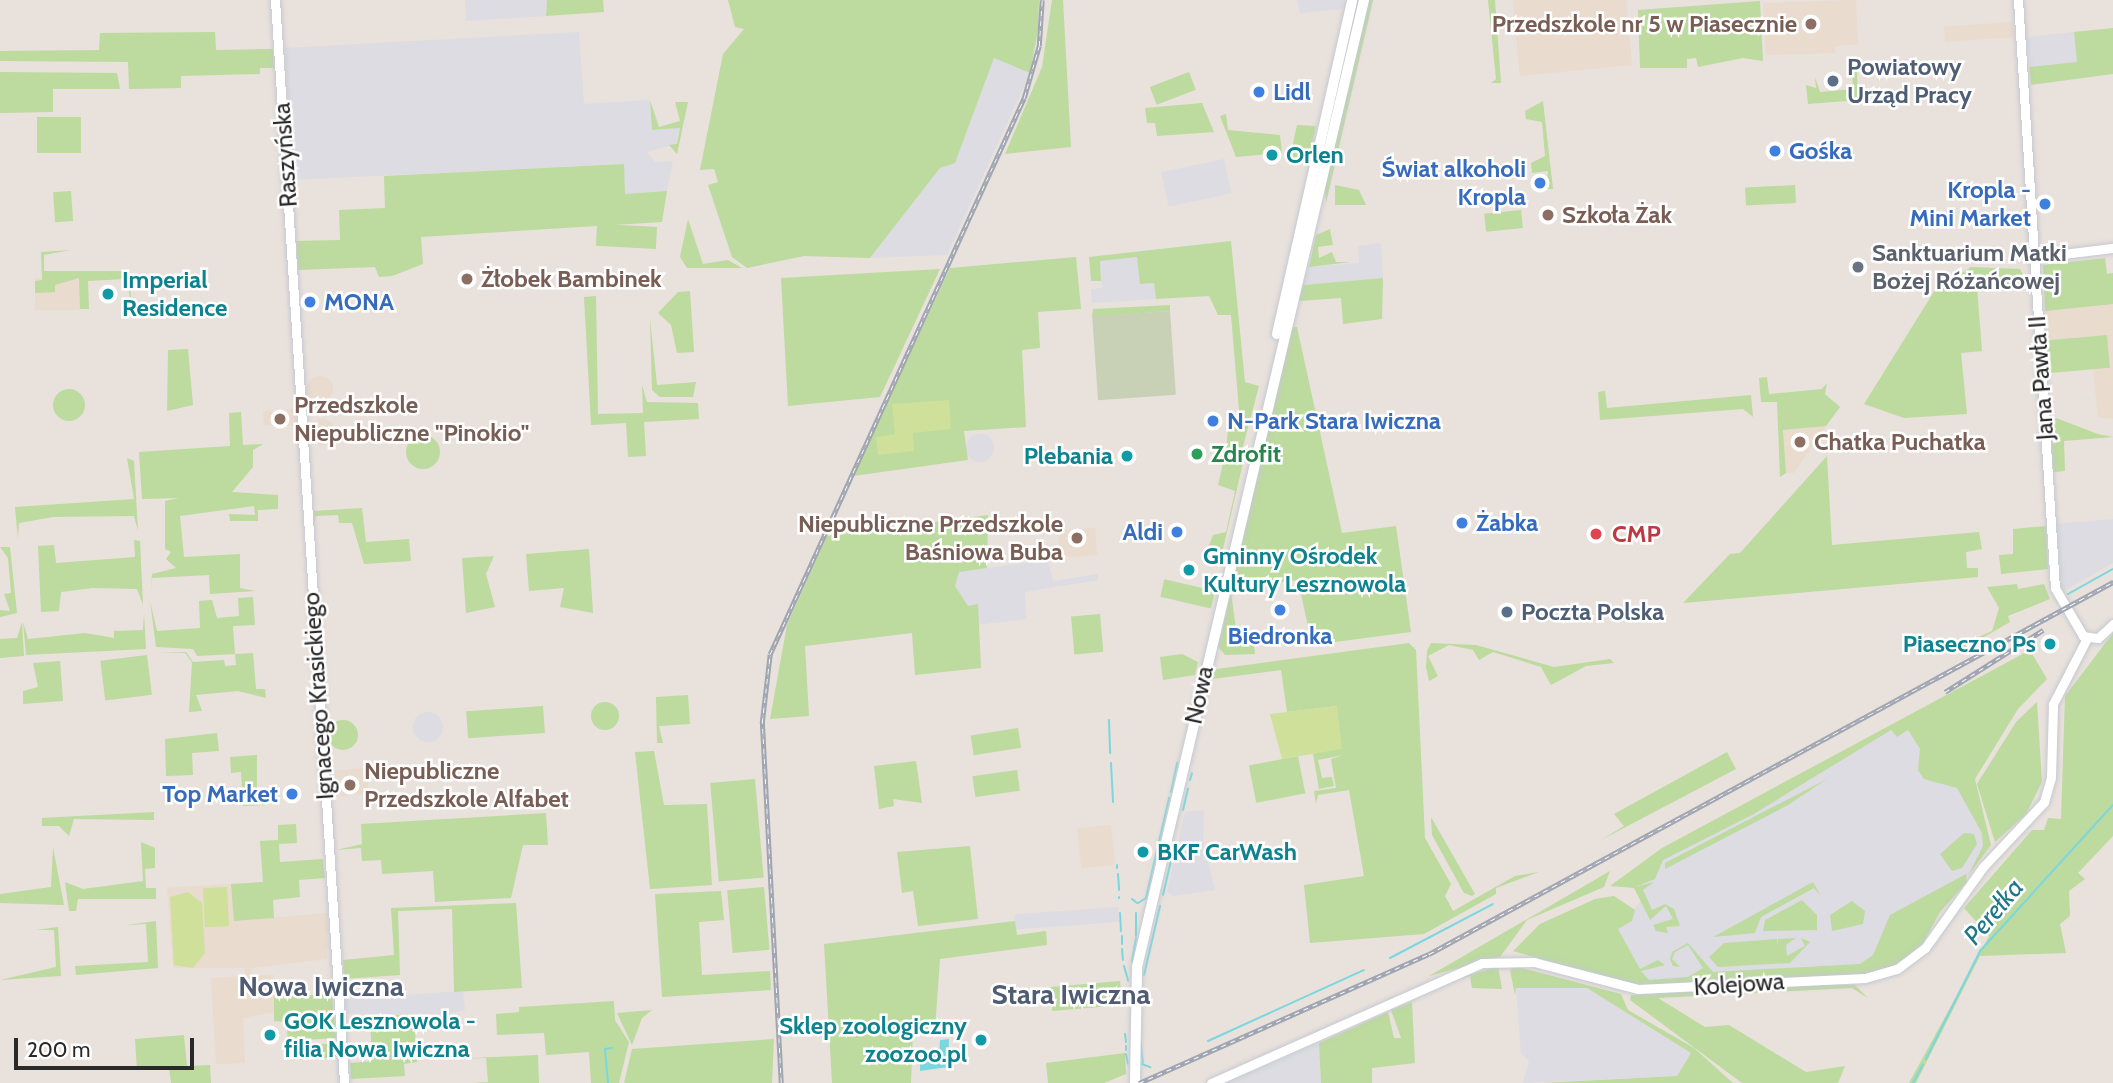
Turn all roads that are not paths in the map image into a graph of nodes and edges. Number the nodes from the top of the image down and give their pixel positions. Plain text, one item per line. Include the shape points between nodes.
1 (275, 0) edge
2 (1352, 0) edge
3 (1364, 0) edge
4 (2018, 0) edge
5 (2113, 248) edge
6 (2031, 258) junction
7 (294, 309) joint
8 (1277, 349) junction
9 (2113, 624) edge
10 (2087, 638) junction
11 (344, 1083) edge
12 (1135, 1083) edge
13 (1211, 1083) edge

1 - 7 street, Raszyńska
2 - 8 main road, Nowa via 1299,225
3 - 8 main road, Nowa
4 - 6 street, Jana Pawła II
5 - 6 street
6 - 10 street, Jana Pawła II via 2055,588
7 - 11 street, Ignacego Krasickiego
8 - 12 main road, Nowa via 1141,948 1133,1024
9 - 10 street via 2098,638
10 - 13 street, Kolejowa via 2053,704 2051,777 2044,802 1983,867 1925,948 1897,970 1865,978 1638,989 1534,962 1482,963

